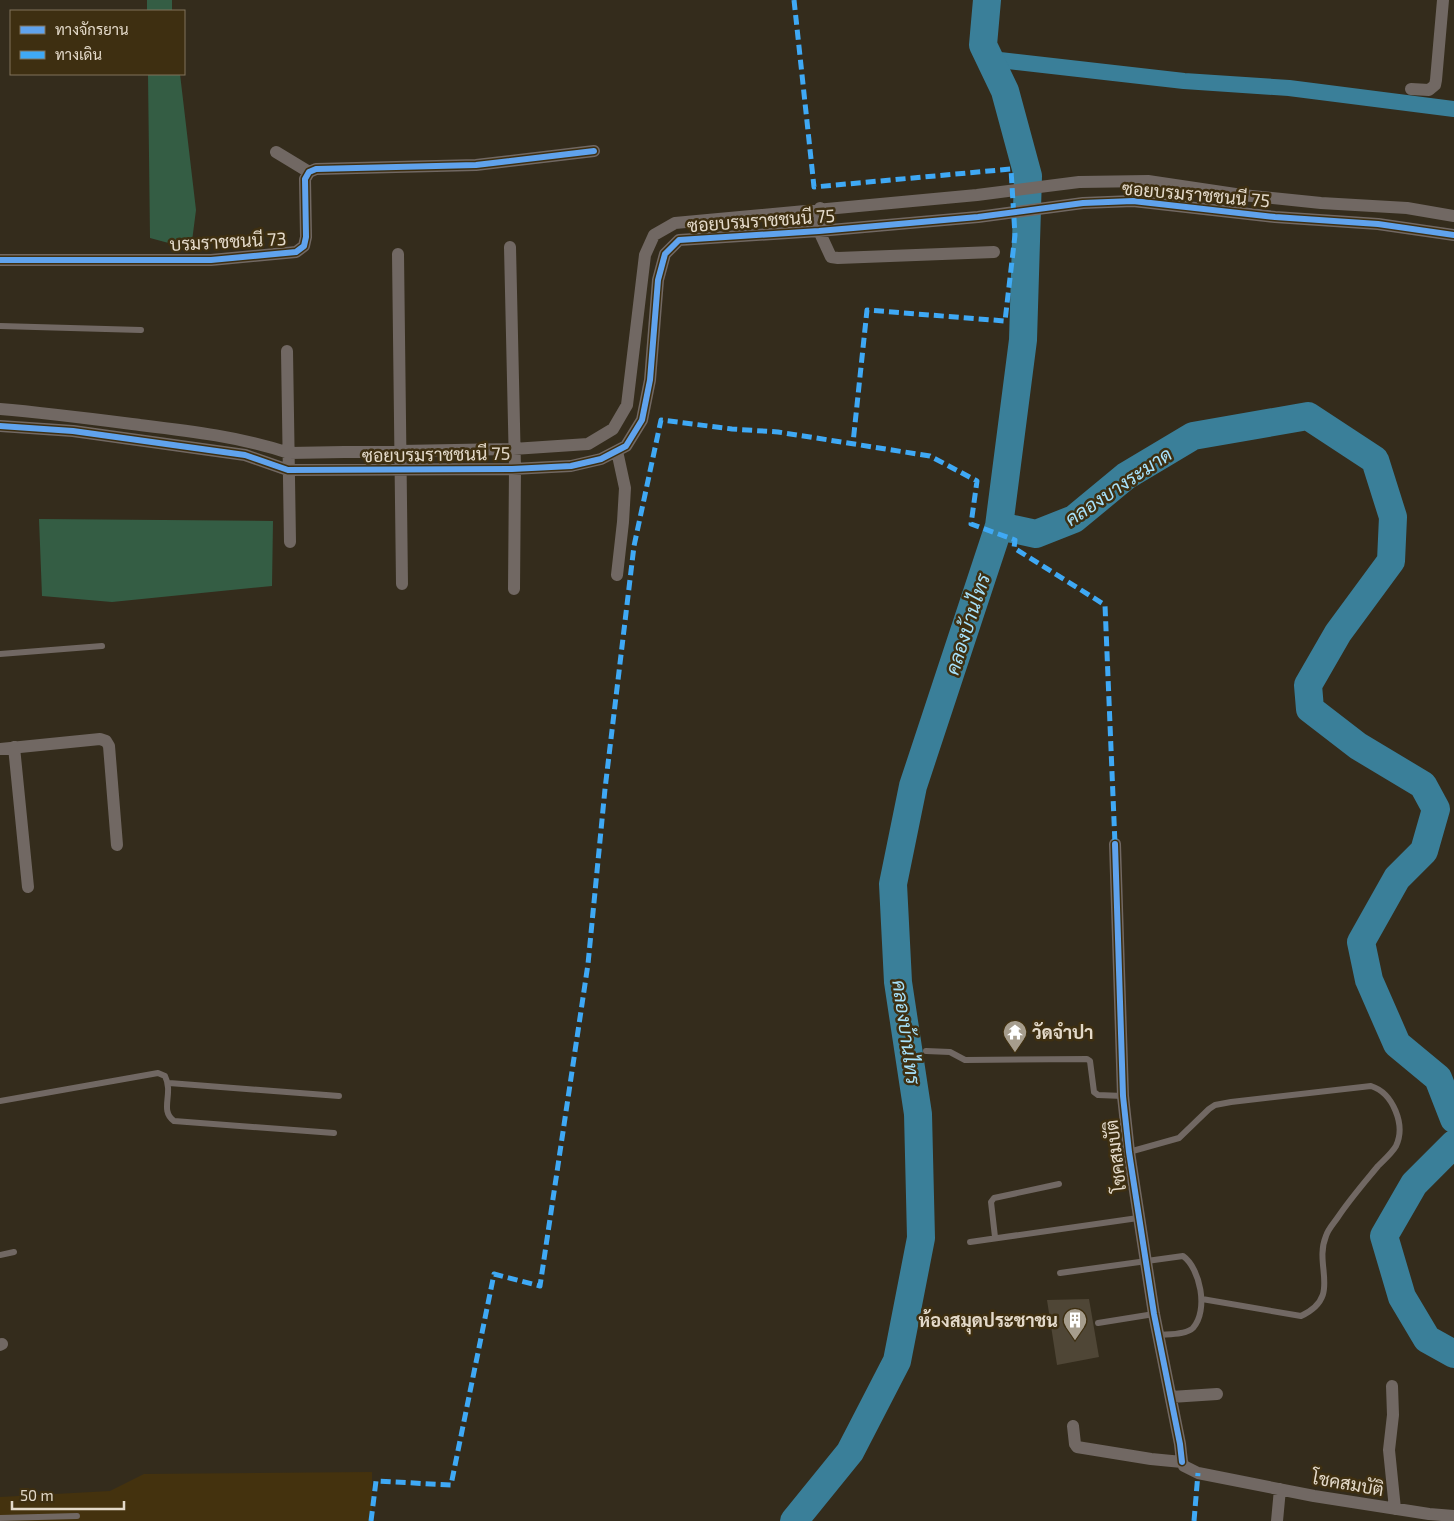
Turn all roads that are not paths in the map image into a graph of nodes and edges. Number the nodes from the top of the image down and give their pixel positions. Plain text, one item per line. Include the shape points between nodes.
1 (1443, 0) edge
2 (1411, 89) dead end
3 (594, 151) dead end
4 (276, 152) dead end
5 (309, 172) junction
6 (820, 208) junction
7 (1454, 216) edge
8 (819, 231) junction
9 (1454, 234) edge
10 (510, 247) dead end
11 (994, 252) dead end
12 (398, 254) dead end
13 (0, 260) edge
14 (0, 326) edge
15 (141, 330) dead end
16 (287, 351) dead end
17 (0, 409) edge
18 (0, 426) edge
19 (513, 449) junction
20 (617, 451) junction
21 (399, 452) junction
22 (289, 453) junction
23 (514, 468) junction
24 (288, 470) junction
25 (400, 470) junction
26 (290, 542) dead end
27 (617, 575) dead end
28 (402, 584) dead end
29 (514, 589) dead end
30 (102, 646) dead end
31 (0, 654) edge
32 (14, 747) junction
33 (0, 749) edge
34 (1114, 844) dead end
35 (117, 845) dead end
36 (28, 887) dead end
37 (926, 1051) dead end
38 (169, 1083) junction
39 (340, 1096) dead end
40 (1123, 1096) junction
41 (0, 1101) edge
42 (334, 1133) dead end
43 (1129, 1152) junction
44 (1059, 1184) dead end
45 (1138, 1218) junction
46 (996, 1237) junction
47 (970, 1242) dead end
48 (14, 1252) dead end
49 (0, 1255) edge
50 (1146, 1261) junction
51 (1060, 1273) dead end
52 (1202, 1299) junction
53 (1154, 1314) junction
54 (1098, 1323) dead end
55 (1158, 1336) junction
56 (1392, 1386) dead end
57 (1217, 1394) dead end
58 (1171, 1397) junction
59 (1073, 1426) dead end
60 (1182, 1462) junction
61 (1280, 1489) junction
62 (1396, 1509) junction
63 (77, 1516) dead end
64 (1454, 1516) edge
65 (0, 1518) edge
66 (1277, 1521) edge

1 - 2 street via 1436,80 1429,90
3 - 5 street via 476,165 316,169
4 - 5 street
5 - 13 street, บรมราชชนนี 73 via 305,179 306,237 304,246 296,252 211,260
6 - 7 street, ซอยบรมราชชนนี 75 via 977,195 1078,182 1148,181 1242,196 1407,208
6 - 8 street
6 - 19 street, ซอยบรมราชชนนี 75 via 675,223 654,235 642,272 627,406 613,429 588,444
8 - 9 street, ซอยบรมราชชนนี 75 via 1133,200
8 - 11 street via 829,255 838,258
8 - 20 street, ซอยบรมราชชนนี 75 via 679,240 665,254 658,280 650,380 642,420 626,446
10 - 19 street
12 - 21 street
14 - 15 lane
16 - 22 street
17 - 22 street, ซอยบรมราชชนนี 75 via 188,431 263,444
18 - 24 street, ซอยบรมราชชนนี 75 via 73,431 245,455
19 - 21 street, ซอยบรมราชชนนี 75
19 - 23 street
20 - 23 street, ซอยบรมราชชนนี 75 via 601,459 570,466
20 - 27 street via 625,488
21 - 22 street, ซอยบรมราชชนนี 75
21 - 25 street
22 - 24 street
23 - 25 street, ซอยบรมราชชนนี 75
23 - 29 street
24 - 25 street, ซอยบรมราชชนนี 75
24 - 26 street
25 - 28 street
30 - 31 lane
32 - 33 street
32 - 35 street via 100,738 106,741
32 - 36 street
34 - 40 street, โชคสมบัติ
37 - 40 lane via 950,1052 965,1060 1087,1059 1090,1061 1094,1092
38 - 39 lane
38 - 41 lane via 166,1076 150,1073
38 - 42 lane via 166,1111 174,1121
40 - 43 street, โชคสมบัติ
43 - 45 street, โชคสมบัติ
43 - 52 lane via 1179,1138 1209,1109 1231,1102 1371,1086 1388,1097 1397,1113 1396,1146 1351,1198 1322,1245 1325,1289 1318,1306 1301,1316
44 - 46 lane via 994,1198 991,1202
45 - 46 lane
45 - 50 street, โชคสมบัติ
46 - 47 lane
48 - 49 lane
50 - 51 lane
50 - 52 lane via 1183,1256 1196,1272
50 - 53 street, โชคสมบัติ
52 - 55 lane via 1193,1328 1187,1332
53 - 54 lane
53 - 55 street, โชคสมบัติ
55 - 58 street, โชคสมบัติ
56 - 62 street via 1389,1450
57 - 58 street
58 - 60 street, โชคสมบัติ
59 - 60 street, โชคสมบัติ via 1074,1444 1078,1447
60 - 61 street, โชคสมบัติ via 1198,1472
61 - 62 street, โชคสมบัติ
61 - 66 street
62 - 64 street, โชคสมบัติ
63 - 65 lane

